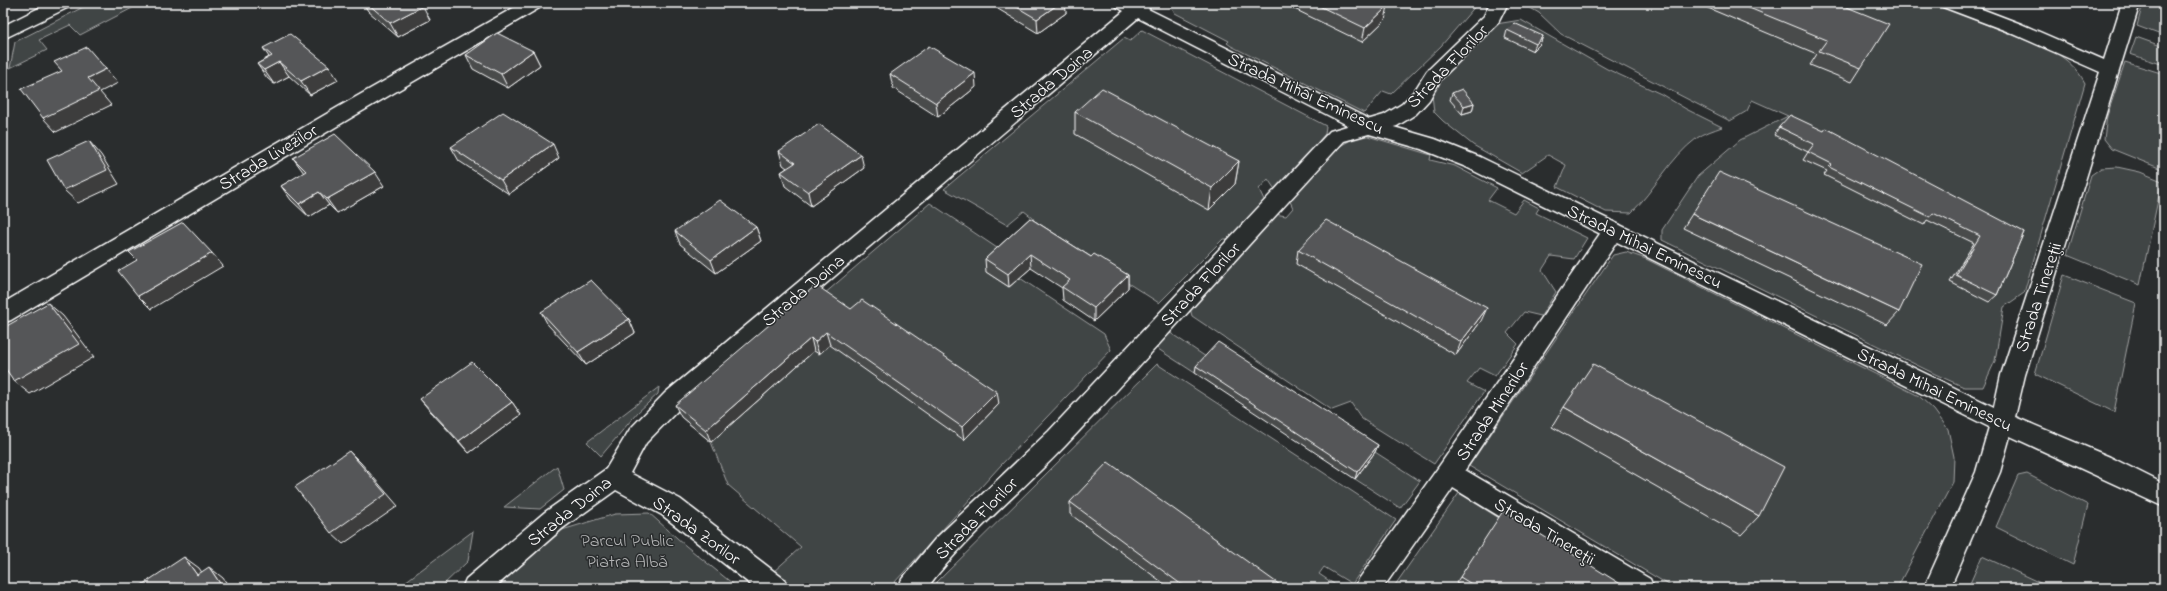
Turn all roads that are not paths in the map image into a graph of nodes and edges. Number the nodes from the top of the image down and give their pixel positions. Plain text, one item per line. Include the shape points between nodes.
1 (63, 3) edge
2 (535, 3) edge
3 (1499, 3) edge
4 (1949, 3) edge
5 (2131, 3) edge
6 (1134, 5) edge
7 (3, 33) edge
8 (2111, 70) junction
9 (1366, 126) junction
10 (1613, 231) junction
11 (3, 314) edge
12 (2002, 422) junction
13 (1449, 473) junction
14 (615, 476) junction
15 (2164, 496) edge
16 (475, 588) edge
17 (775, 588) edge
18 (911, 588) edge
19 (1368, 588) edge
20 (1641, 588) edge
21 (1937, 588) edge

1 - 7 street
2 - 11 street, Strada Livezilor
3 - 9 street, Strada Florilor via 1492,19 1434,75 1422,95 1408,109 1390,121
4 - 8 street via 2015,28
5 - 8 street, Strada Tinereţii
6 - 9 street, Strada Mihai Eminescu
6 - 14 street, Strada Doina via 673,400 638,436
8 - 12 street, Strada Tinereţii via 2013,375
9 - 10 street, Strada Mihai Eminescu via 1428,144 1473,162
9 - 18 street, Strada Florilor via 1337,136 1056,440 927,566
10 - 12 street, Strada Mihai Eminescu
10 - 13 street, Strada Minerilor
12 - 15 street, Strada Mihai Eminescu
12 - 21 street, Strada Tinereţii via 1988,472
13 - 19 street, Strada Minerilor
13 - 20 street, Strada Tinereţii
14 - 16 street, Strada Doina via 554,520
14 - 17 street, Strada Zorilor via 671,506

